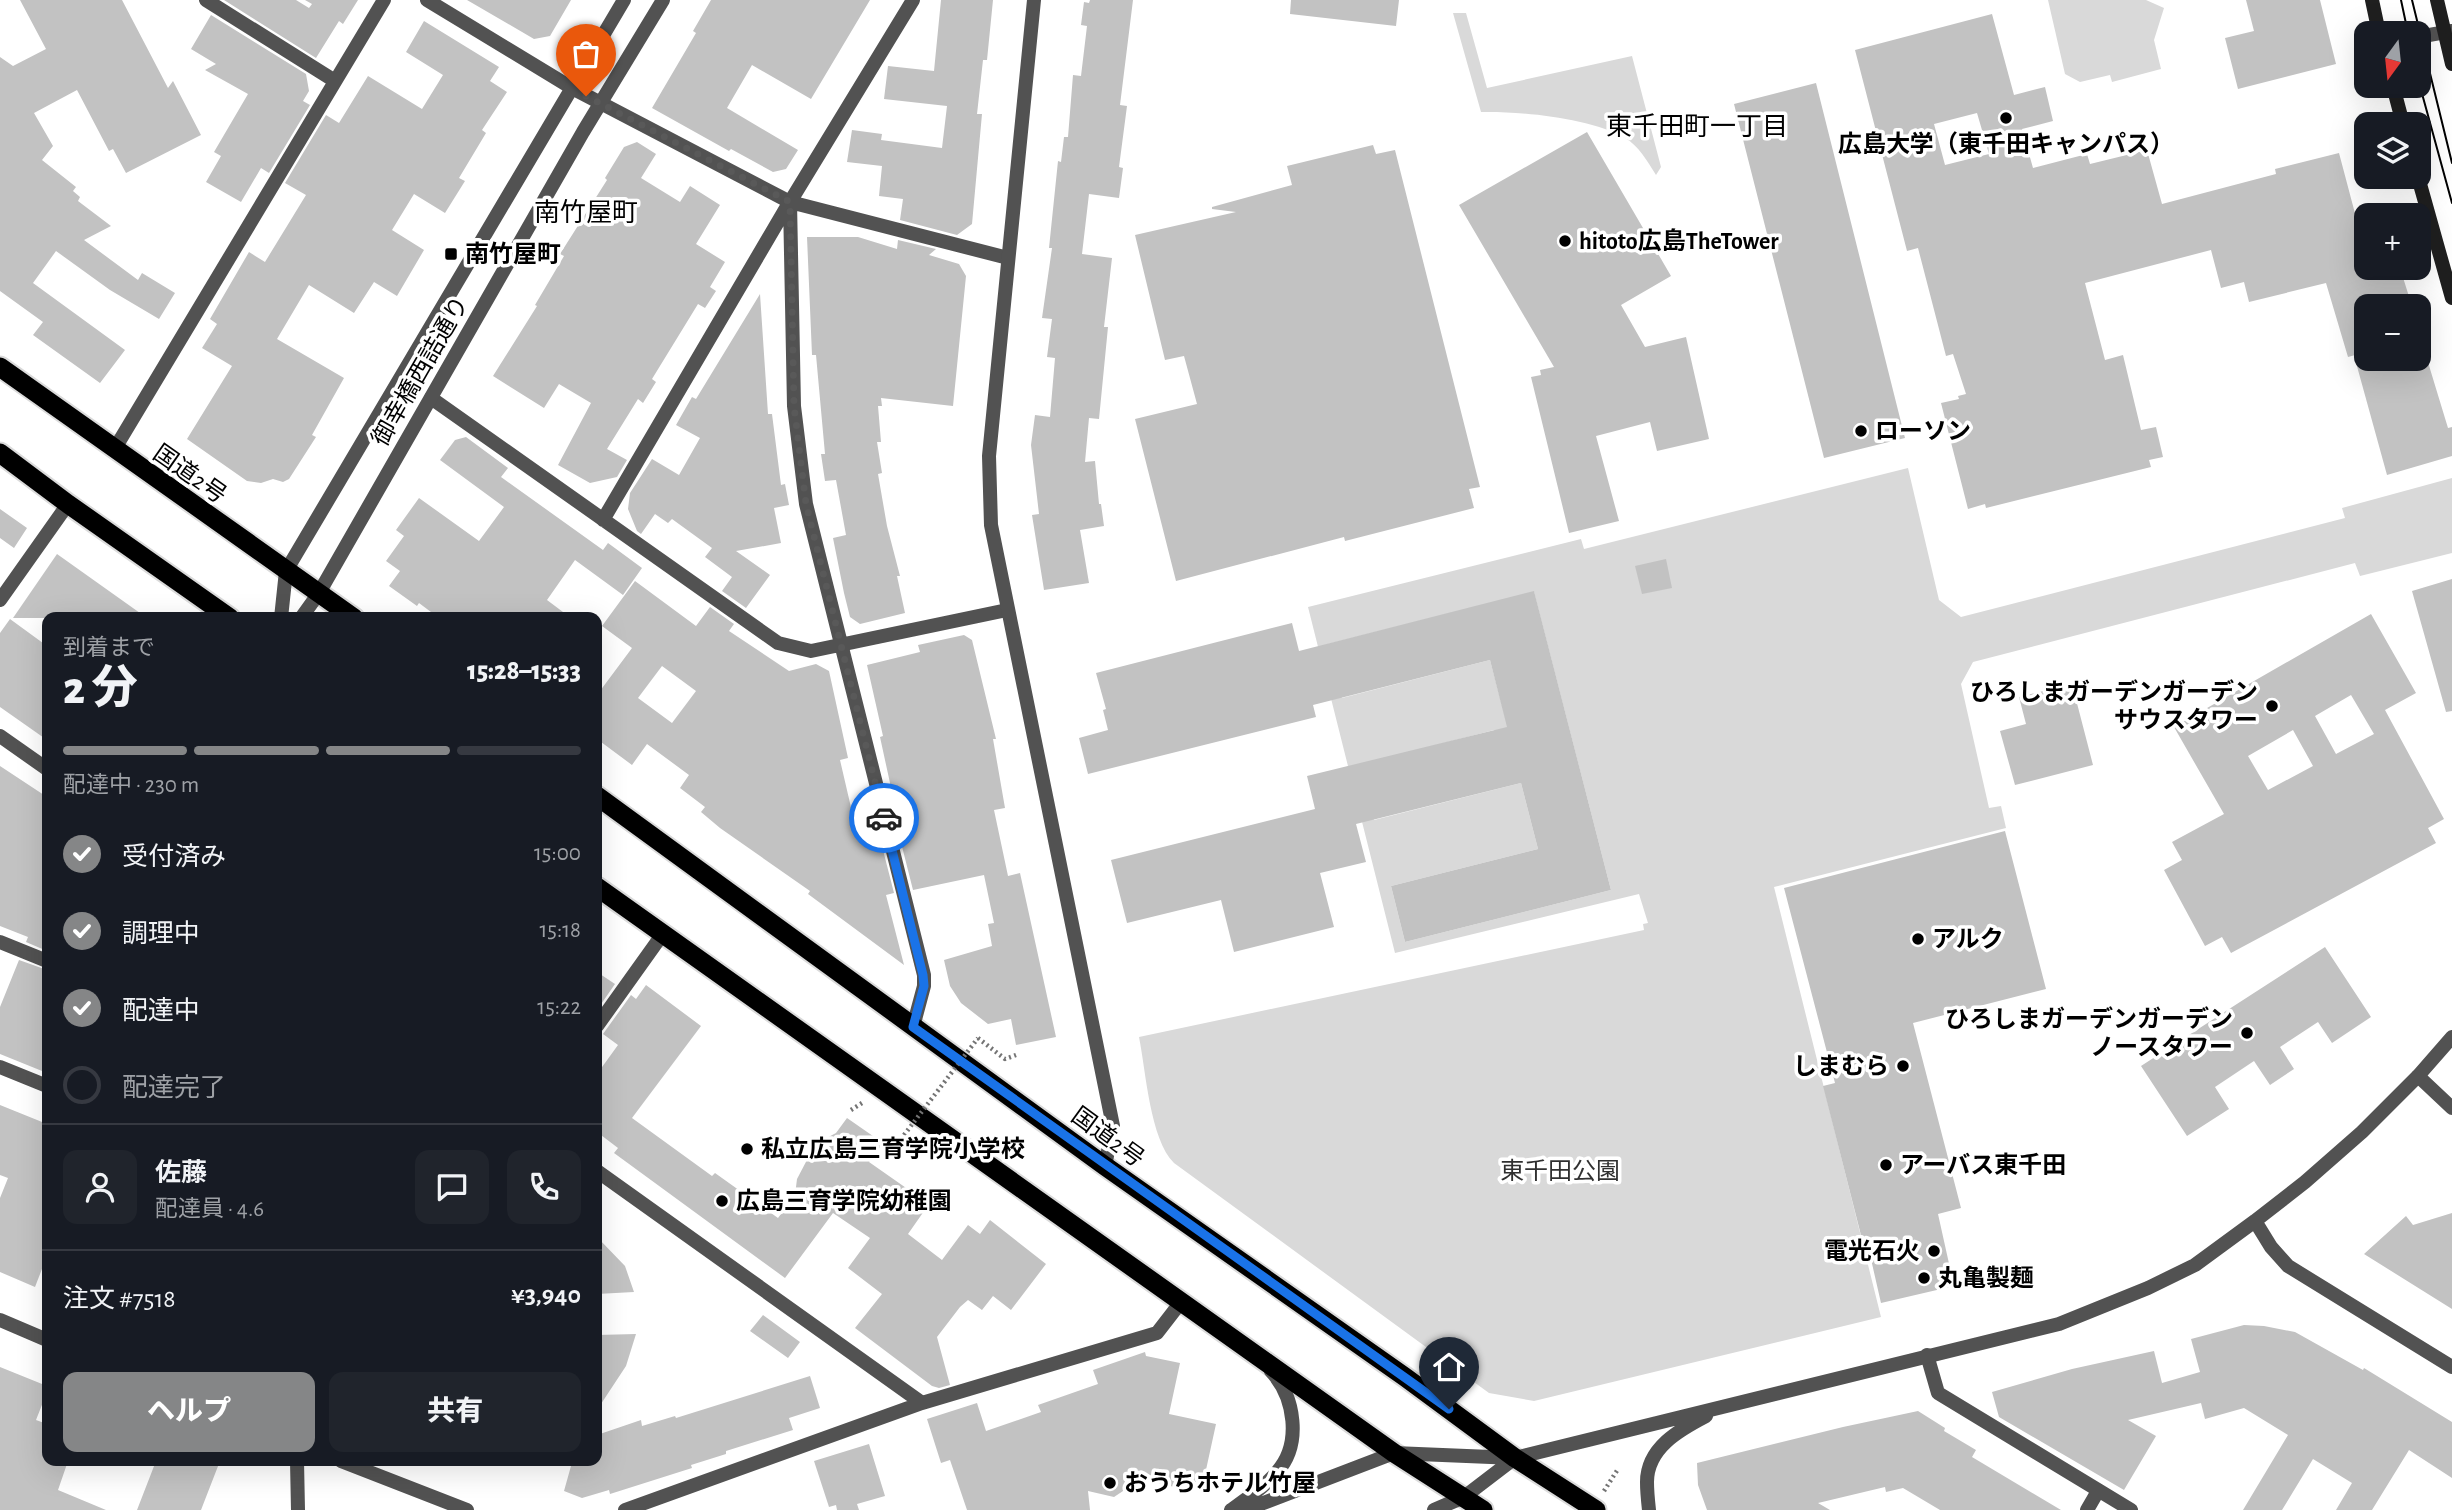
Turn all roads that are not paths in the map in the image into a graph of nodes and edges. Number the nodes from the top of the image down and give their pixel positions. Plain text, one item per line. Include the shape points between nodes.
1 (206, 0) edge
2 (384, 0) edge
3 (427, 0) edge
4 (624, 0) edge
5 (663, 0) edge
6 (913, 0) edge
7 (1034, 0) edge
8 (2372, 0) edge
9 (2437, 0) edge
10 (2376, 21) edge
11 (2447, 32) edge
12 (2452, 64) edge
13 (335, 80) junction
14 (572, 88) junction
15 (600, 104) junction
16 (2421, 189) edge
17 (790, 202) junction
18 (1008, 258) junction
19 (2452, 298) edge
20 (0, 368) edge
21 (431, 398) junction
22 (114, 450) junction
23 (0, 453) edge
24 (68, 504) junction
25 (603, 520) junction
26 (286, 571) junction
27 (319, 593) junction
28 (0, 600) edge
29 (1007, 610) junction
30 (221, 612) edge
31 (282, 612) edge
32 (305, 612) edge
33 (346, 612) edge
34 (840, 647) junction
35 (0, 736) edge
36 (42, 765) edge
37 (602, 800) edge
38 (602, 891) edge
39 (662, 935) junction
40 (0, 943) edge
41 (42, 959) edge
42 (602, 1019) edge
43 (913, 1027) junction
44 (2452, 1037) edge
45 (0, 1067) edge
46 (2418, 1076) junction
47 (42, 1084) edge
48 (2452, 1108) edge
49 (1105, 1166) junction
50 (602, 1175) edge
51 (2255, 1222) junction
52 (1181, 1302) junction
53 (0, 1320) edge
54 (42, 1338) edge
55 (1255, 1353) junction
56 (1927, 1355) junction
57 (2452, 1367) edge
58 (922, 1403) junction
59 (1736, 1403) junction
60 (1394, 1453) junction
61 (1515, 1458) junction
62 (297, 1466) edge
63 (354, 1466) edge
64 (2098, 1491) junction
65 (1464, 1497) junction
66 (298, 1510) edge
67 (467, 1510) edge
68 (625, 1510) edge
69 (1231, 1510) edge
70 (1245, 1510) edge
71 (1434, 1510) edge
72 (1483, 1510) edge
73 (1596, 1510) edge
74 (1649, 1510) edge
75 (2087, 1510) edge
76 (2130, 1510) edge

1 - 13 street
2 - 13 street
3 - 14 street
4 - 14 street, 御幸橋西詰通り
5 - 15 street, 御幸橋西詰通り
6 - 17 street
7 - 18 street
8 - 10 main road
9 - 11 main road
11 - 12 main road
13 - 22 street
14 - 15 street
14 - 26 street, 御幸橋西詰通り
15 - 17 street
15 - 21 street, 御幸橋西詰通り
16 - 19 main road
17 - 18 street
17 - 25 street
17 - 34 street via 794,406 806,504
18 - 29 street via 989,456 991,525
20 - 22 highway, 国道2号
21 - 25 street
21 - 27 street, 御幸橋西詰通り
22 - 26 highway, 国道2号
23 - 24 highway
24 - 28 street
24 - 30 highway
25 - 34 street via 778,643 811,651
26 - 27 highway, 国道2号
26 - 31 street, 御幸橋西詰通り
27 - 32 street, 御幸橋西詰通り
27 - 33 highway, 国道2号
29 - 34 street
29 - 49 street via 1113,1126
34 - 43 street via 923,975
35 - 36 street
37 - 43 highway, 国道2号
38 - 39 highway
39 - 42 street
39 - 52 highway
40 - 41 street
43 - 49 highway, 国道2号
44 - 46 street
45 - 47 street
46 - 48 street
46 - 51 street via 2362,1132
49 - 61 highway, 国道2号
50 - 58 street
51 - 56 street via 2195,1265 2148,1288 2059,1324
51 - 57 street via 2288,1266
52 - 55 highway
52 - 58 street via 1157,1333
53 - 54 street
55 - 60 highway
55 - 69 street via 1279,1380 1292,1409 1292,1441 1280,1469
56 - 59 street
56 - 64 street via 1938,1393
58 - 68 street
59 - 61 street
59 - 74 street via 1681,1429 1657,1450 1646,1480
60 - 61 street
60 - 65 highway
60 - 70 street
61 - 65 street
61 - 73 highway, 国道2号
62 - 66 street
63 - 67 street
64 - 75 street
64 - 76 street
65 - 71 street
65 - 72 highway

